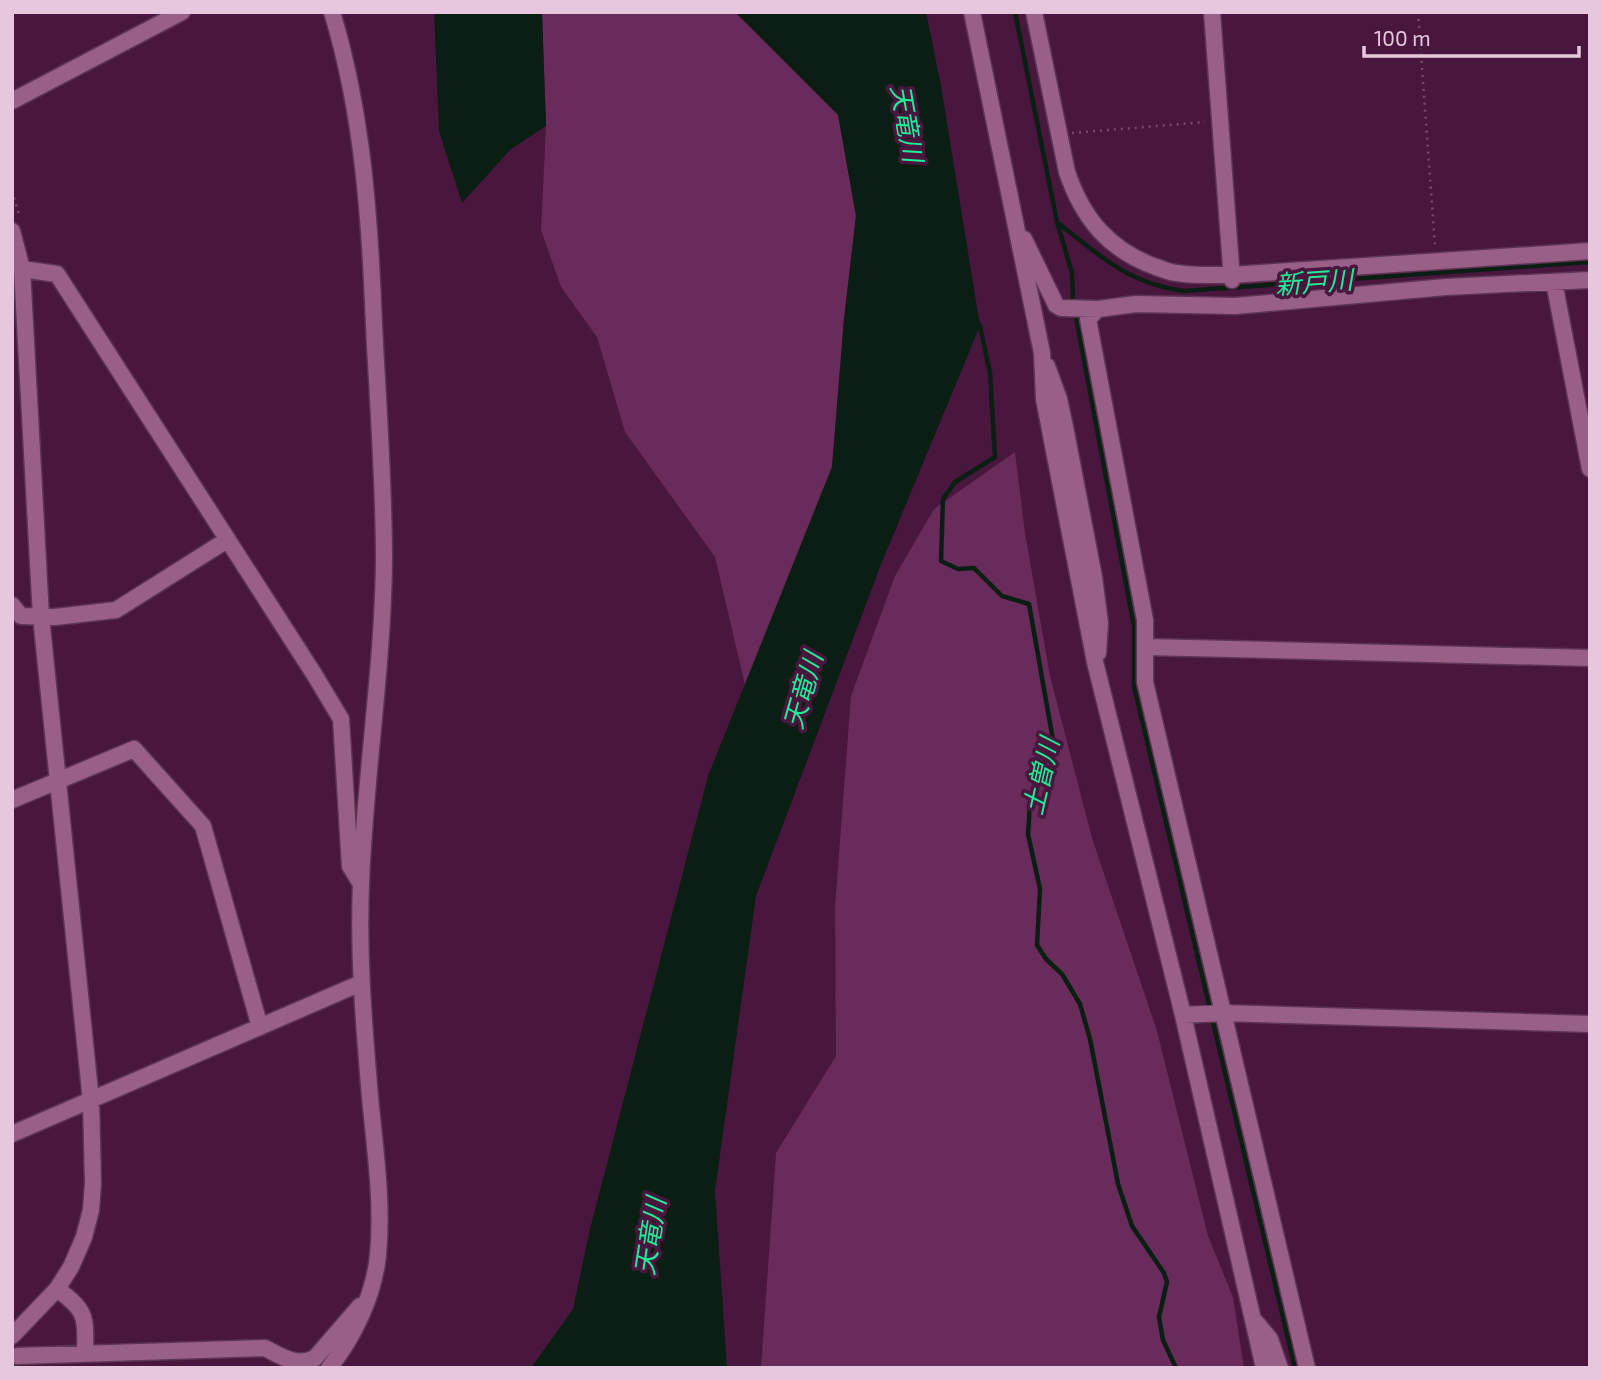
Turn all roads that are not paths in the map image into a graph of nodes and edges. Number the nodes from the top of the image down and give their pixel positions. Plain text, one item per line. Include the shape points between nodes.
1 (182, 12) edge
2 (332, 12) edge
3 (972, 12) edge
4 (1034, 12) edge
5 (1212, 12) edge
6 (12, 101) edge
7 (12, 231) edge
8 (1018, 235) junction
9 (1590, 251) edge
10 (22, 269) junction
11 (1232, 278) junction
12 (1590, 280) edge
13 (1554, 282) junction
14 (1090, 308) junction
15 (1042, 353) junction
16 (1046, 415) junction
17 (1065, 427) junction
18 (1590, 469) edge
19 (227, 540) junction
20 (12, 606) edge
21 (41, 617) junction
22 (1146, 647) junction
23 (1590, 658) edge
24 (1097, 670) junction
25 (58, 780) junction
26 (12, 800) edge
27 (361, 884) junction
28 (361, 984) junction
29 (1215, 1013) junction
30 (1183, 1015) junction
31 (1590, 1024) edge
32 (260, 1027) junction
33 (91, 1101) junction
34 (12, 1134) edge
35 (57, 1289) junction
36 (367, 1298) junction
37 (1253, 1319) junction
38 (15, 1329) edge
39 (85, 1352) junction
40 (16, 1356) dead end
41 (329, 1368) edge
42 (1265, 1368) edge
43 (1280, 1368) edge
44 (1307, 1368) edge

1 - 6 street
2 - 27 street via 345,59 368,205 384,561
3 - 8 street
4 - 11 street via 1072,187 1101,234 1144,262 1175,273
5 - 11 street
7 - 10 street
8 - 14 street via 1026,241 1056,305
8 - 15 street
9 - 11 street
10 - 19 street via 57,274
10 - 21 street
12 - 13 street
13 - 14 street via 1235,306
13 - 18 street
14 - 22 street via 1088,319 1145,620
15 - 16 street
15 - 17 street
16 - 17 street
16 - 24 street
17 - 24 street via 1100,623
19 - 21 street via 116,610
19 - 27 street via 341,719 350,866
20 - 21 street via 21,616
21 - 25 street
22 - 23 street
22 - 29 street via 1145,682
24 - 30 street
25 - 26 street
25 - 32 street via 134,749 202,826
25 - 33 street
27 - 28 street
28 - 32 street
28 - 36 street via 377,1171 378,1253
29 - 30 street
29 - 31 street
29 - 44 street
30 - 37 street
32 - 33 street
33 - 34 street
33 - 35 street via 91,1210 84,1237
35 - 38 street
35 - 39 street via 82,1310
36 - 39 street via 307,1362 295,1363 265,1348
36 - 41 street via 354,1330
37 - 42 street
37 - 43 street via 1270,1339
39 - 40 street

